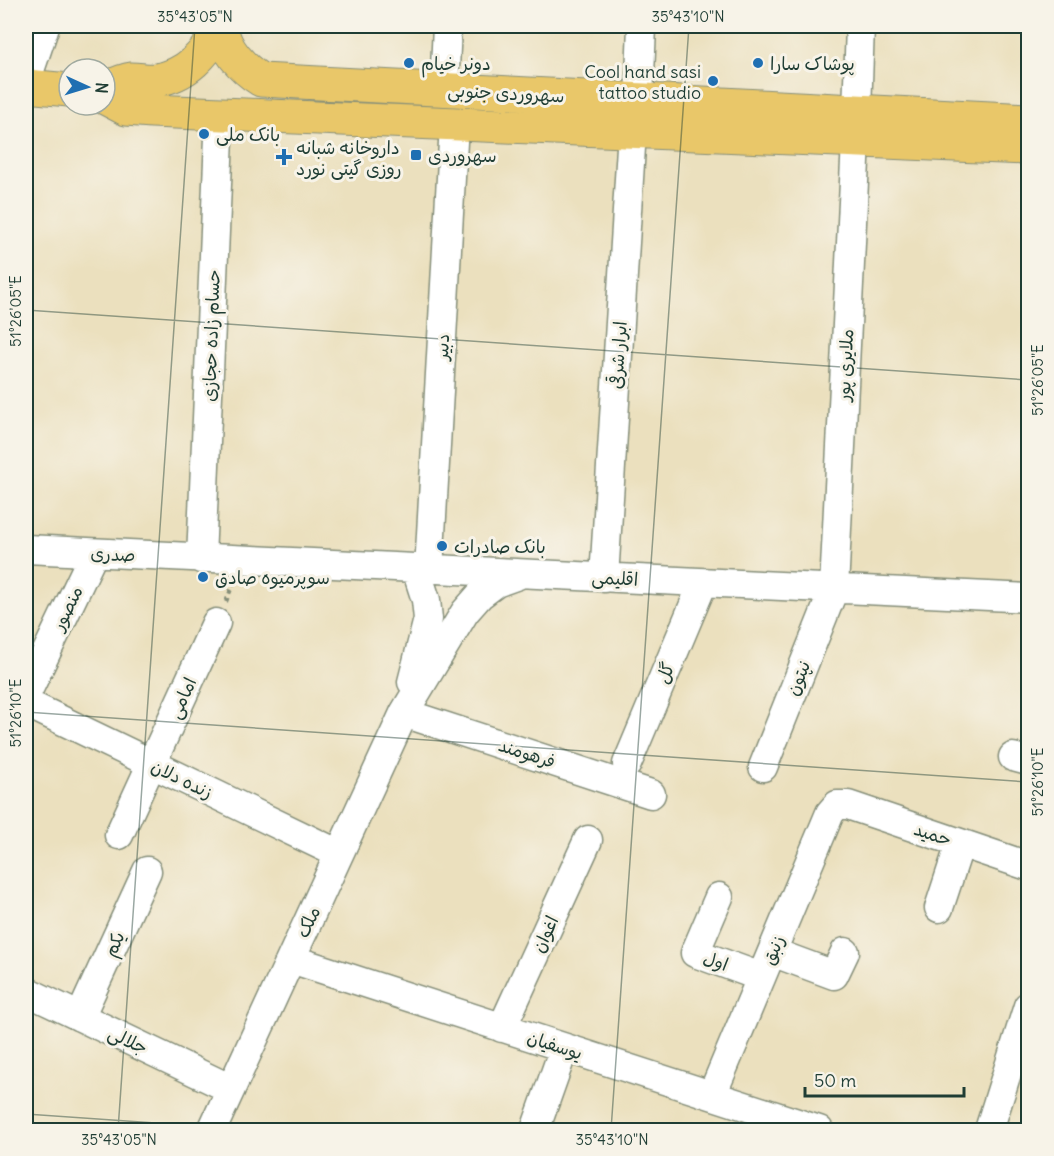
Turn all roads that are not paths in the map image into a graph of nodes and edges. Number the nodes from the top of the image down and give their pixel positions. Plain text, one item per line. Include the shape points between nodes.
1 (45, 26) edge
2 (447, 26) edge
3 (642, 26) edge
4 (860, 26) edge
5 (221, 27) edge
6 (26, 84) edge
7 (117, 84) edge
8 (57, 88) edge
9 (444, 90) junction
10 (639, 100) junction
11 (117, 104) edge
12 (220, 114) junction
13 (1029, 120) edge
14 (454, 124) junction
15 (856, 126) junction
16 (632, 131) junction
17 (1029, 148) edge
18 (26, 549) edge
19 (94, 553) junction
20 (201, 559) junction
21 (423, 570) junction
22 (520, 574) junction
23 (604, 578) junction
24 (704, 583) junction
25 (834, 589) junction
26 (1029, 598) edge
27 (216, 623) road end
28 (26, 695) edge
29 (26, 703) edge
30 (404, 713) junction
31 (627, 764) dead end
32 (152, 765) junction
33 (763, 767) dead end
34 (651, 794) dead end
35 (837, 805) joint
36 (119, 835) dead end
37 (588, 840) dead end
38 (960, 844) junction
39 (339, 854) junction
40 (1029, 866) edge
41 (147, 871) dead end
42 (719, 897) dead end
43 (939, 908) dead end
44 (291, 959) junction
45 (840, 964) dead end
46 (767, 965) junction
47 (26, 991) edge
48 (1029, 1005) edge
49 (80, 1017) junction
50 (502, 1028) junction
51 (564, 1048) junction
52 (1017, 1084) edge
53 (231, 1089) junction
54 (712, 1095) junction
55 (791, 1126) edge
56 (212, 1131) edge
57 (535, 1131) edge
58 (819, 1131) edge
59 (989, 1131) edge

1 - 6 street
2 - 9 street
3 - 10 street
4 - 15 street, ملایری پور
5 - 7 main road, سهروردی جنوبی via 203,55 185,69 169,77 129,79
5 - 9 main road, سهروردی جنوبی via 237,60 261,80
6 - 8 main road
9 - 10 main road, سهروردی جنوبی
10 - 15 main road, سهروردی جنوبی
11 - 12 main road, سهروردی جنوبی via 126,109
12 - 14 main road, سهروردی جنوبی
12 - 20 street, حسام زاده حجازی
13 - 15 main road, سهروردی جنوبی
14 - 16 main road, سهروردی جنوبی
14 - 21 street, دبیر
15 - 16 main road, سهروردی جنوبی
15 - 17 main road, سهروردی جنوبی
15 - 25 street, ملایری پور
16 - 23 street, ابرار شرقی
18 - 19 street, صدری
19 - 20 street, صدری
19 - 28 street, منصور
20 - 21 street, اقلیمی
21 - 22 street, اقلیمی
21 - 30 street via 428,619
22 - 23 street, اقلیمی
22 - 30 street via 496,583 465,612
23 - 24 street, اقلیمی
24 - 25 street, اقلیمی
24 - 31 street, گل
25 - 26 street, اقلیمی
25 - 33 street, نپتون
27 - 32 street, امامی
29 - 32 street, زنده دلان
30 - 34 street, فرهومند
30 - 39 street, ملک
32 - 36 street, امامی
32 - 39 street, زنده دلان
35 - 38 street, حمید via 848,805
35 - 46 street, زنبق via 830,813
37 - 50 street, اغوان
38 - 40 street, حمید
38 - 43 street
39 - 44 street, ملک
41 - 49 street, یکم
42 - 46 street, اول via 695,953
44 - 50 street, یوسفیان
44 - 53 street, ملک
45 - 46 street
46 - 54 street, زنبق
47 - 49 street, جلالی
48 - 52 street
49 - 53 street, جلالی
50 - 51 street, یوسفیان
51 - 54 street, یوسفیان
51 - 57 street
52 - 59 street
53 - 56 street, ملک
54 - 55 street, یوسفیان
55 - 58 street, یوسفیان

